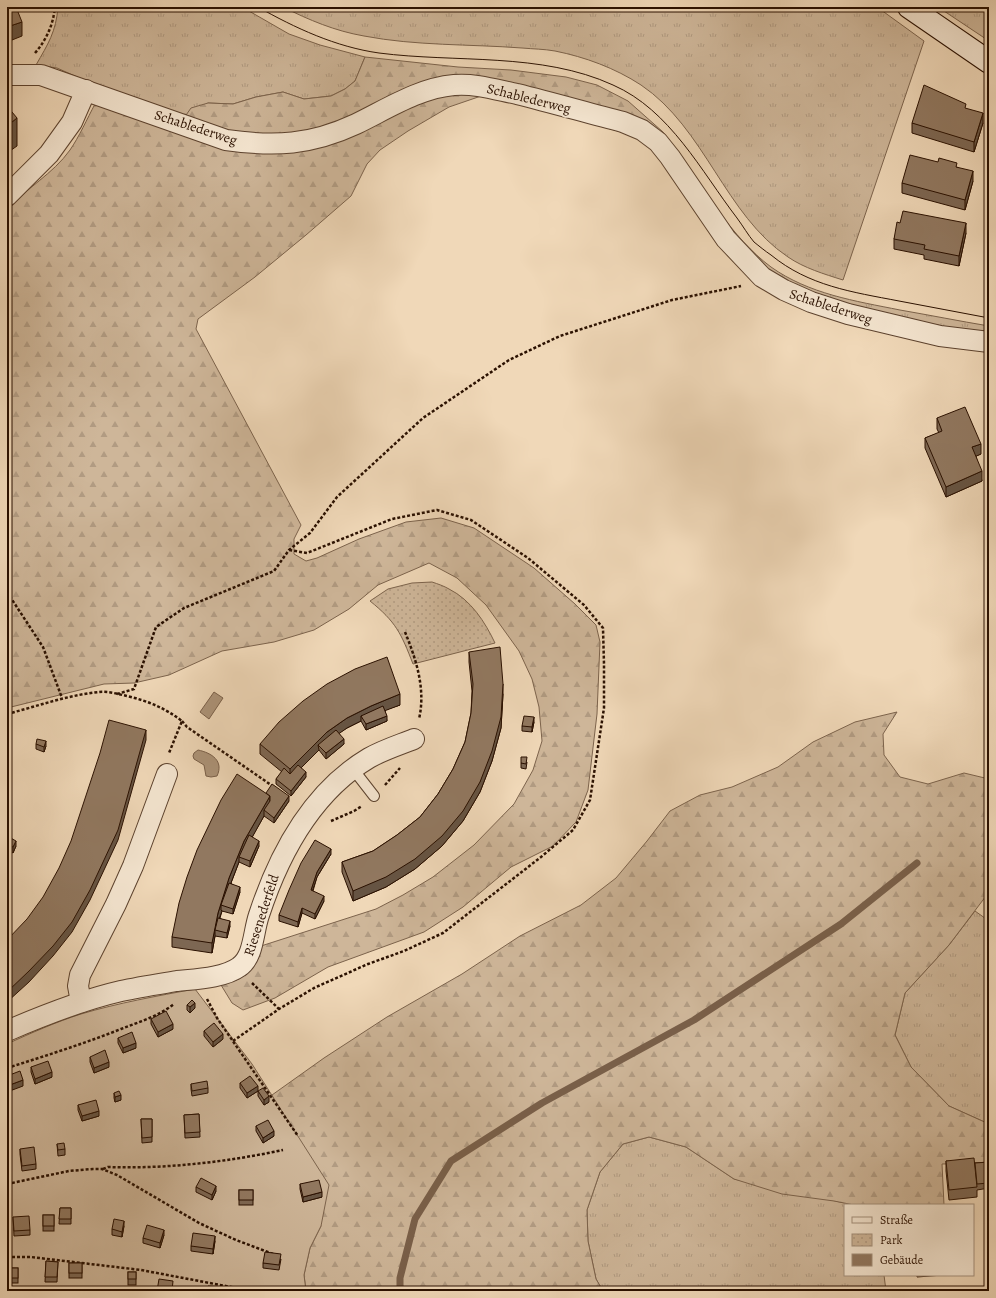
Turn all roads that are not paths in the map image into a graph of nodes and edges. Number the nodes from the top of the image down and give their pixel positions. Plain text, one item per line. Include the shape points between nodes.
1 (909, 7) edge
2 (989, 62) edge
3 (16, 75) edge
4 (86, 90) junction
5 (7, 196) edge
6 (989, 342) edge
7 (414, 739) dead end
8 (353, 770) junction
9 (167, 774) road end
10 (374, 796) dead end
11 (81, 1002) junction
12 (7, 1031) edge

1 - 2 main road
3 - 4 street, Schablederweg via 41,75
4 - 5 street via 72,122 49,154
4 - 6 street, Schablederweg via 226,140 249,143 306,142 355,124 429,90 455,85 484,87 623,122 642,130 658,142 726,239 762,277 804,299 848,314 940,336
7 - 8 street, Riesenederfeld via 376,755
8 - 10 lane
8 - 11 street, Riesenederfeld via 334,785 313,808 278,863 256,921 246,962 230,972 121,991
9 - 11 street via 133,866 80,975 78,986
11 - 12 street, Riesenederfeld

